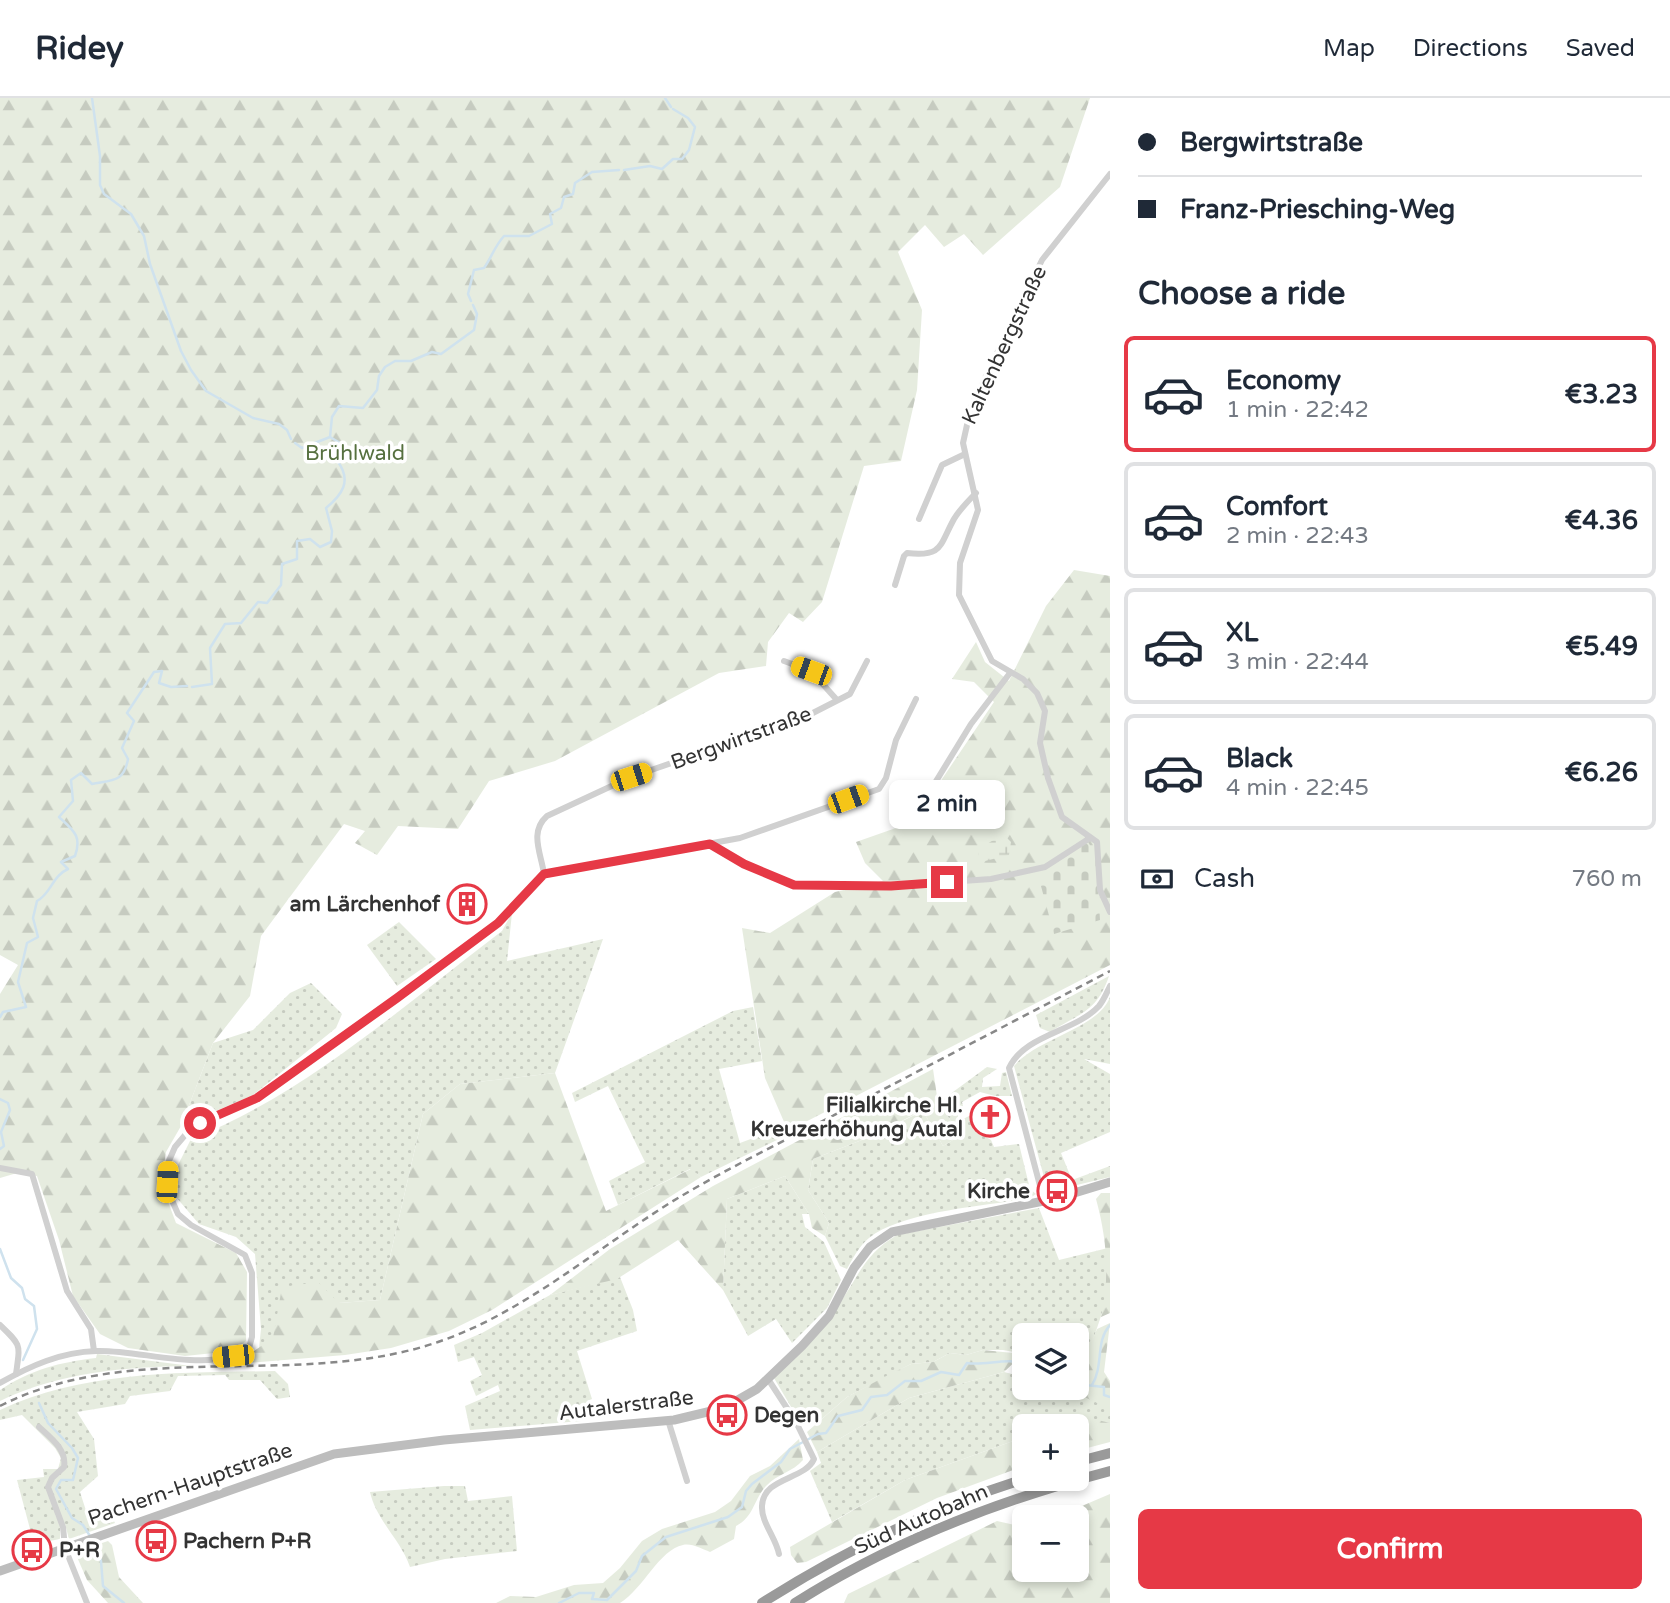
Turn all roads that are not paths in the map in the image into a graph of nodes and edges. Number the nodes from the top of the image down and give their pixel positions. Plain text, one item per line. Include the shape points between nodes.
1 (1110, 174) edge
2 (965, 454) junction
3 (976, 493) junction
4 (919, 519) dead end
5 (895, 585) dead end
6 (784, 661) dead end
7 (867, 661) dead end
8 (1010, 673) junction
9 (916, 699) dead end
10 (837, 700) junction
11 (916, 814) dead end
12 (1090, 838) junction
13 (710, 844) junction
14 (544, 874) junction
15 (1110, 912) edge
16 (1110, 986) edge
17 (0, 1168) edge
18 (1110, 1182) edge
19 (1044, 1201) junction
20 (0, 1325) edge
21 (94, 1351) junction
22 (16, 1374) junction
23 (768, 1379) junction
24 (0, 1383) edge
25 (668, 1420) junction
26 (40, 1427) dead end
27 (355, 1450) joint
28 (1110, 1453) edge
29 (1089, 1459) edge
30 (1110, 1471) edge
31 (687, 1481) dead end
32 (1012, 1484) edge
33 (65, 1548) junction
34 (779, 1553) dead end
35 (1, 1569) edge
36 (798, 1601) edge
37 (87, 1603) edge
38 (762, 1603) edge

1 - 2 street, Kaltenbergstraße via 1042,260 971,407 963,435
2 - 3 street, Kaltenbergstraße
2 - 4 street, Kaltenbergstraße via 942,465
3 - 5 street via 940,549 904,556
3 - 8 street, Kaltenbergstraße via 977,519 960,563 959,595 992,661
6 - 10 street, Bergwirtstraße via 811,671
7 - 10 street, Bergwirtstraße via 850,694
8 - 11 street via 971,724
8 - 12 street, Kaltenbergstraße via 1037,693 1045,711 1040,743 1062,817
9 - 13 street via 879,789 740,838
10 - 14 street, Bergwirtstraße via 805,717 631,777 547,816 538,824 536,834
12 - 13 street via 1045,867 991,879 891,886 794,885
12 - 15 street via 1100,852 1100,890
13 - 14 street
14 - 21 street via 498,923 467,946 257,1098 200,1123 175,1147 167,1182 178,1214 206,1234 238,1248 250,1264 249,1348 233,1356 188,1360
16 - 19 street via 1089,1015 1024,1050 1009,1068
17 - 21 street via 32,1174 67,1291 92,1329
18 - 19 main road, Autalerstraße
19 - 23 main road, Autalerstraße via 892,1232 870,1247 829,1316
20 - 22 street via 17,1340
21 - 22 street via 36,1364
22 - 24 street
23 - 25 main road, Autalerstraße via 724,1408
23 - 34 street via 803,1436 812,1463 774,1486 762,1503
25 - 27 main road, Autalerstraße
25 - 31 street
26 - 33 street via 65,1460 48,1487 63,1527
27 - 33 main road, Pachern-Hauptstraße via 309,1461
28 - 29 highway
30 - 36 highway, Süd Autobahn via 964,1517
32 - 38 highway, Süd Autobahn via 915,1520 813,1571
33 - 35 main road, Pachern-Hauptstraße
33 - 37 street

